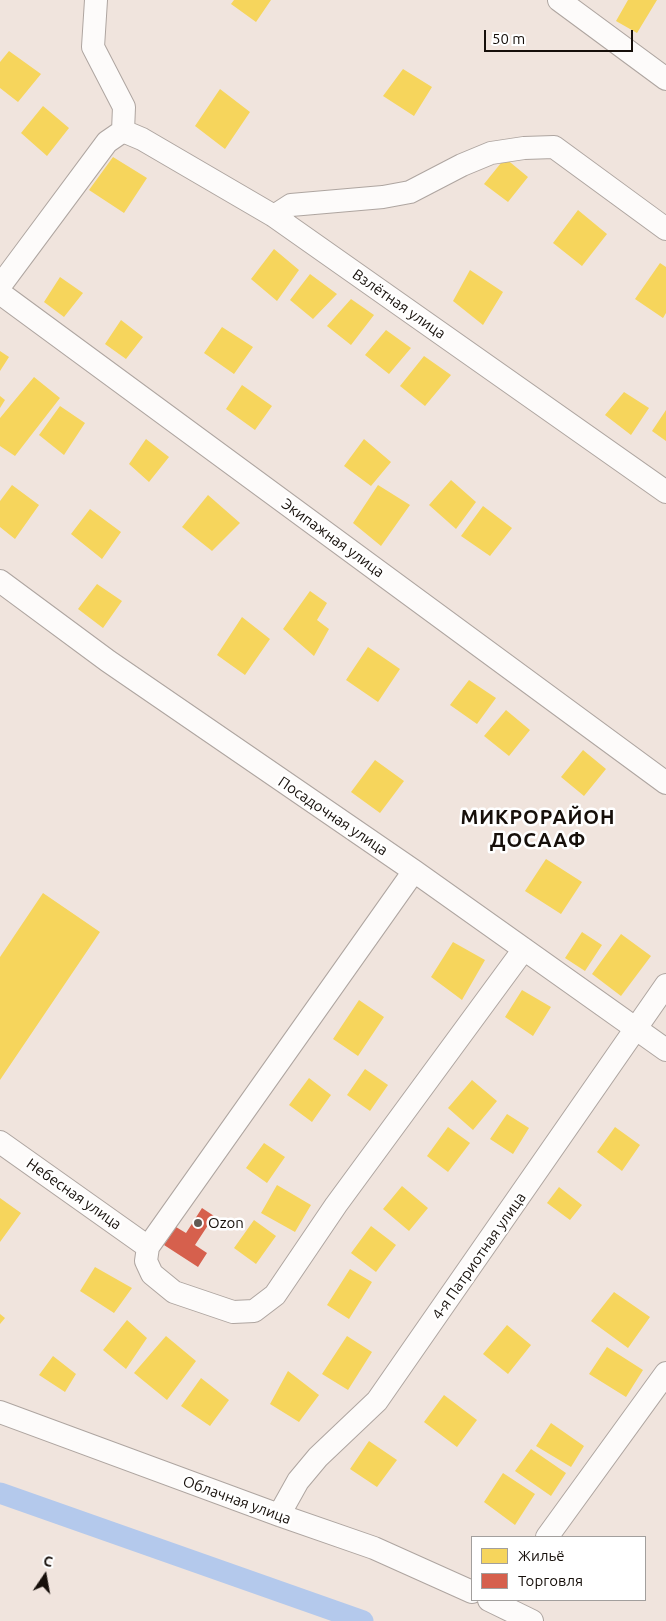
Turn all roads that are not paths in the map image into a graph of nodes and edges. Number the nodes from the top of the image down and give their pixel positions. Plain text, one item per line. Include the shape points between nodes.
1 (96, 0) edge
2 (559, 0) edge
3 (666, 79) edge
4 (123, 131) junction
5 (274, 216) junction
6 (666, 229) edge
7 (0, 286) edge
8 (0, 293) edge
9 (666, 492) edge
10 (0, 581) edge
11 (666, 782) edge
12 (414, 871) junction
13 (524, 949) junction
14 (666, 985) edge
15 (636, 1029) junction
16 (666, 1050) edge
17 (0, 1142) edge
18 (148, 1247) junction
19 (666, 1372) edge
20 (0, 1412) edge
21 (279, 1515) junction
22 (548, 1536) edge
23 (471, 1592) edge
24 (497, 1601) edge
25 (532, 1621) edge

1 - 4 street via 93,47 124,107
2 - 3 street
4 - 5 street, Взлётная улица via 142,138
4 - 7 street via 107,142
5 - 6 street via 291,205 410,192 491,153 554,147
5 - 9 street, Взлётная улица
8 - 11 street, Экипажная улица
10 - 12 street, Посадочная улица via 108,661
12 - 13 street, Посадочная улица
12 - 18 street
13 - 15 street, Посадочная улица
13 - 18 street via 275,1295 254,1311 233,1312 174,1292 152,1274 146,1261
14 - 15 street, 4-я Патриотная улица
15 - 16 street, Посадочная улица
15 - 21 street, 4-я Патриотная улица via 389,1385 377,1401 318,1456 298,1481
17 - 18 street, Небесная улица
19 - 22 street
20 - 21 street, Облачная улица
21 - 23 street, Облачная улица via 374,1548
24 - 25 street

